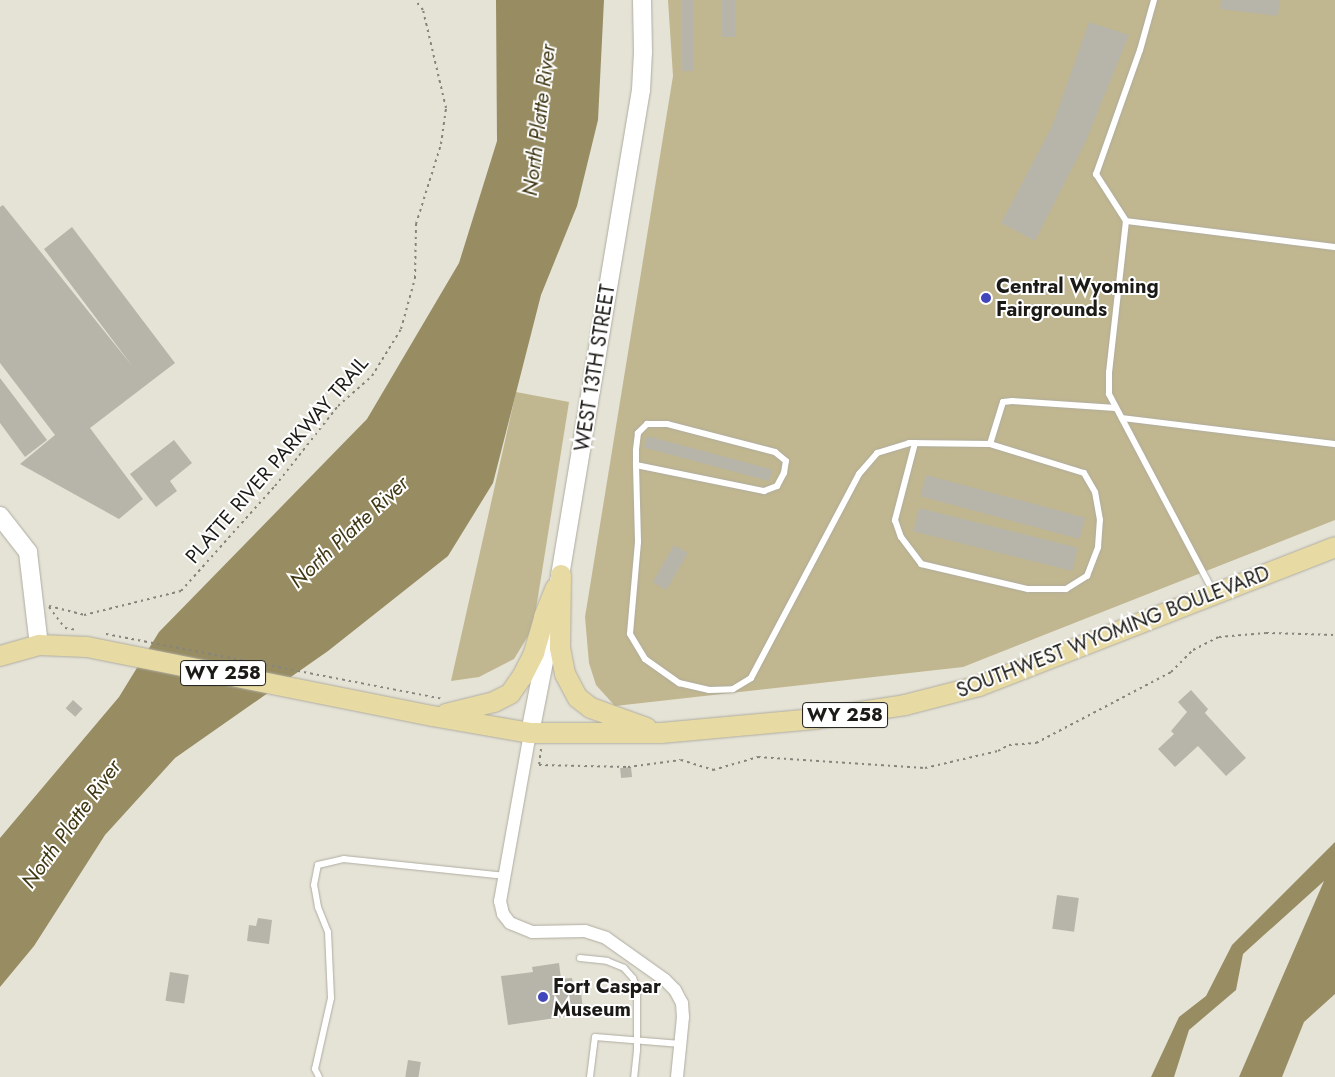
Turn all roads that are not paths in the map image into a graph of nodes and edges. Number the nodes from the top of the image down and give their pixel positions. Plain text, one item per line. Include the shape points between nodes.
1 (642, 0) edge
2 (1154, 0) edge
3 (1126, 222) junction
4 (1335, 247) edge
5 (1116, 408) junction
6 (1122, 418) junction
7 (915, 443) junction
8 (990, 444) junction
9 (1335, 444) edge
10 (636, 465) junction
11 (0, 516) edge
12 (1335, 547) edge
13 (561, 575) junction
14 (1215, 594) junction
15 (39, 645) junction
16 (0, 656) edge
17 (432, 716) junction
18 (530, 733) junction
19 (661, 733) junction
20 (505, 876) junction
21 (580, 958) dead end
22 (636, 1040) junction
23 (681, 1044) junction
24 (319, 1077) edge
25 (590, 1077) edge
26 (634, 1077) edge
27 (677, 1077) edge

1 - 13 main road, WEST 13TH STREET via 641,90
2 - 3 lane via 1140,50 1096,174
3 - 4 lane
3 - 5 lane via 1109,372 1109,394
5 - 6 lane
5 - 8 lane via 1003,402
6 - 9 lane
6 - 14 lane
7 - 8 lane
7 - 8 lane via 895,520 901,537 922,564 1028,588 1066,589 1087,576 1098,547 1100,520 1095,492 1084,472
7 - 10 lane via 877,453 859,474 751,678 733,689 709,690 679,683 645,659 630,634 638,542
10 - 10 lane via 638,433 647,424 667,424 775,452 786,461 777,486 764,491
11 - 15 main road via 28,552
12 - 14 main road, SOUTHWEST WYOMING BOULEVARD / WY 258
13 - 17 main road via 534,653 510,694 467,710
13 - 18 main road, WEST 13TH STREET
13 - 19 main road via 560,648 564,674 578,698 591,708
14 - 19 main road, SOUTHWEST WYOMING BOULEVARD / WY 258 via 979,686 905,705 814,720
15 - 16 main road, SOUTHWEST WYOMING BOULEVARD / WY 258
15 - 17 main road, SOUTHWEST WYOMING BOULEVARD / WY 258 via 121,644 330,695
17 - 18 main road, SOUTHWEST WYOMING BOULEVARD / WY 258
18 - 19 main road, SOUTHWEST WYOMING BOULEVARD / WY 258
18 - 20 street
20 - 23 street via 500,901 503,914 510,923 532,932 585,930 596,934 621,947 665,980 682,1003
20 - 24 lane via 344,858 318,865 314,885 328,932 331,998 315,1069
21 - 22 lane via 608,961 624,968 633,978 637,988
22 - 23 lane
22 - 25 lane via 595,1037
22 - 26 lane
23 - 27 street

